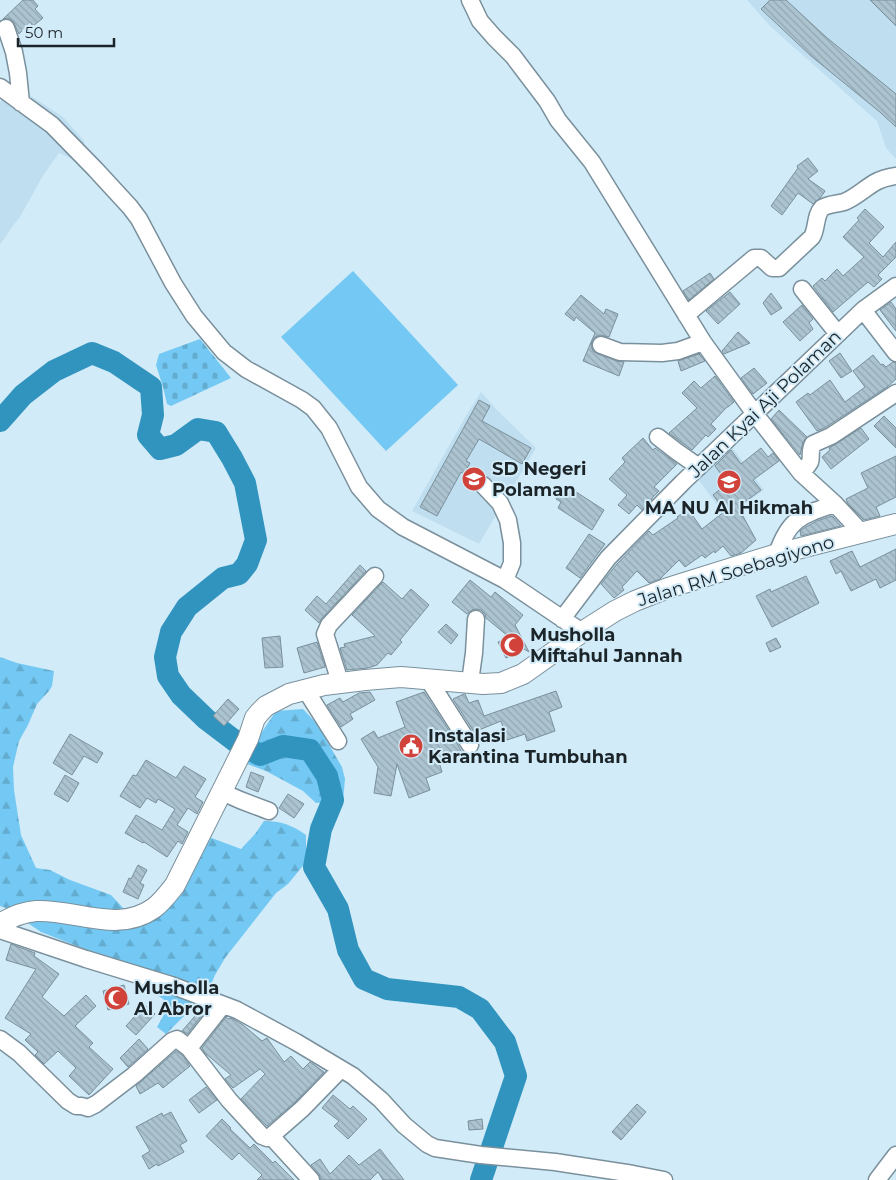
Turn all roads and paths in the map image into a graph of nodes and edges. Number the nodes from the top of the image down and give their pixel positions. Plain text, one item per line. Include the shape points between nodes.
1 (470, 0) edge
2 (6, 28) dead end
3 (0, 87) edge
4 (21, 103) junction
5 (896, 176) edge
6 (896, 286) edge
7 (802, 289) dead end
8 (863, 310) junction
9 (686, 315) junction
10 (838, 334) junction
11 (703, 342) junction
12 (601, 345) dead end
13 (896, 353) edge
14 (896, 393) edge
15 (754, 414) junction
16 (658, 437) dead end
17 (699, 467) junction
18 (801, 473) junction
19 (483, 485) dead end
20 (835, 504) junction
21 (896, 524) edge
22 (862, 533) junction
23 (778, 554) junction
24 (375, 576) dead end
25 (505, 580) junction
26 (476, 619) dead end
27 (562, 619) junction
28 (582, 632) junction
29 (428, 678) junction
30 (340, 682) junction
31 (485, 683) junction
32 (305, 689) junction
33 (338, 741) dead end
34 (470, 745) dead end
35 (222, 792) junction
36 (269, 811) dead end
37 (0, 924) edge
38 (0, 930) edge
39 (223, 1005) junction
40 (0, 1039) edge
41 (189, 1048) junction
42 (341, 1069) junction
43 (271, 1136) junction
44 (896, 1155) edge
45 (311, 1180) edge
46 (664, 1180) edge
47 (877, 1180) edge

1 - 9 street via 480,21 513,56 592,162
2 - 4 street via 14,52
3 - 4 street
4 - 25 street via 52,125 130,207 143,225 173,284 224,352 246,369 313,408 329,428 359,487 378,509 403,527
5 - 9 street via 874,183 844,202 822,208 812,237 779,268 772,268 761,258 754,258
6 - 8 street, Jalan Kyai Aji Polaman
7 - 10 street
8 - 10 street, Jalan Kyai Aji Polaman
8 - 13 street
9 - 11 street
10 - 15 street, Jalan Kyai Aji Polaman
11 - 12 street via 662,353 620,352
11 - 15 street
14 - 18 street via 831,436 813,444 811,460
15 - 17 street, Jalan Kyai Aji Polaman
15 - 18 street
16 - 17 street
17 - 27 street, Jalan Kyai Aji Polaman via 608,558
18 - 20 street
19 - 25 street via 500,503 508,520 512,563
20 - 22 street
20 - 23 street via 800,518 792,525
21 - 22 main road, Jalan RM Soebagiyono
22 - 23 main road, Jalan RM Soebagiyono
23 - 28 main road, Jalan RM Soebagiyono via 635,601
24 - 30 street via 329,625 325,634
25 - 27 street
26 - 31 street via 474,653
27 - 28 street
28 - 31 main road, Jalan RM Soebagiyono via 523,674
29 - 30 main road, Jalan RM Soebagiyono
29 - 31 main road, Jalan RM Soebagiyono
29 - 34 street
30 - 32 main road, Jalan RM Soebagiyono
32 - 33 street
32 - 35 main road, Jalan RM Soebagiyono via 266,706 255,718
35 - 36 street
35 - 37 main road, Jalan RM Soebagiyono via 175,886 152,909 129,919 116,920 36,912 19,915
38 - 39 street
39 - 41 street
39 - 42 street
40 - 41 street via 68,1101 88,1108 134,1076 174,1040
41 - 43 street via 262,1136
42 - 43 street
42 - 46 street via 435,1148 555,1162
43 - 45 street
44 - 47 street

